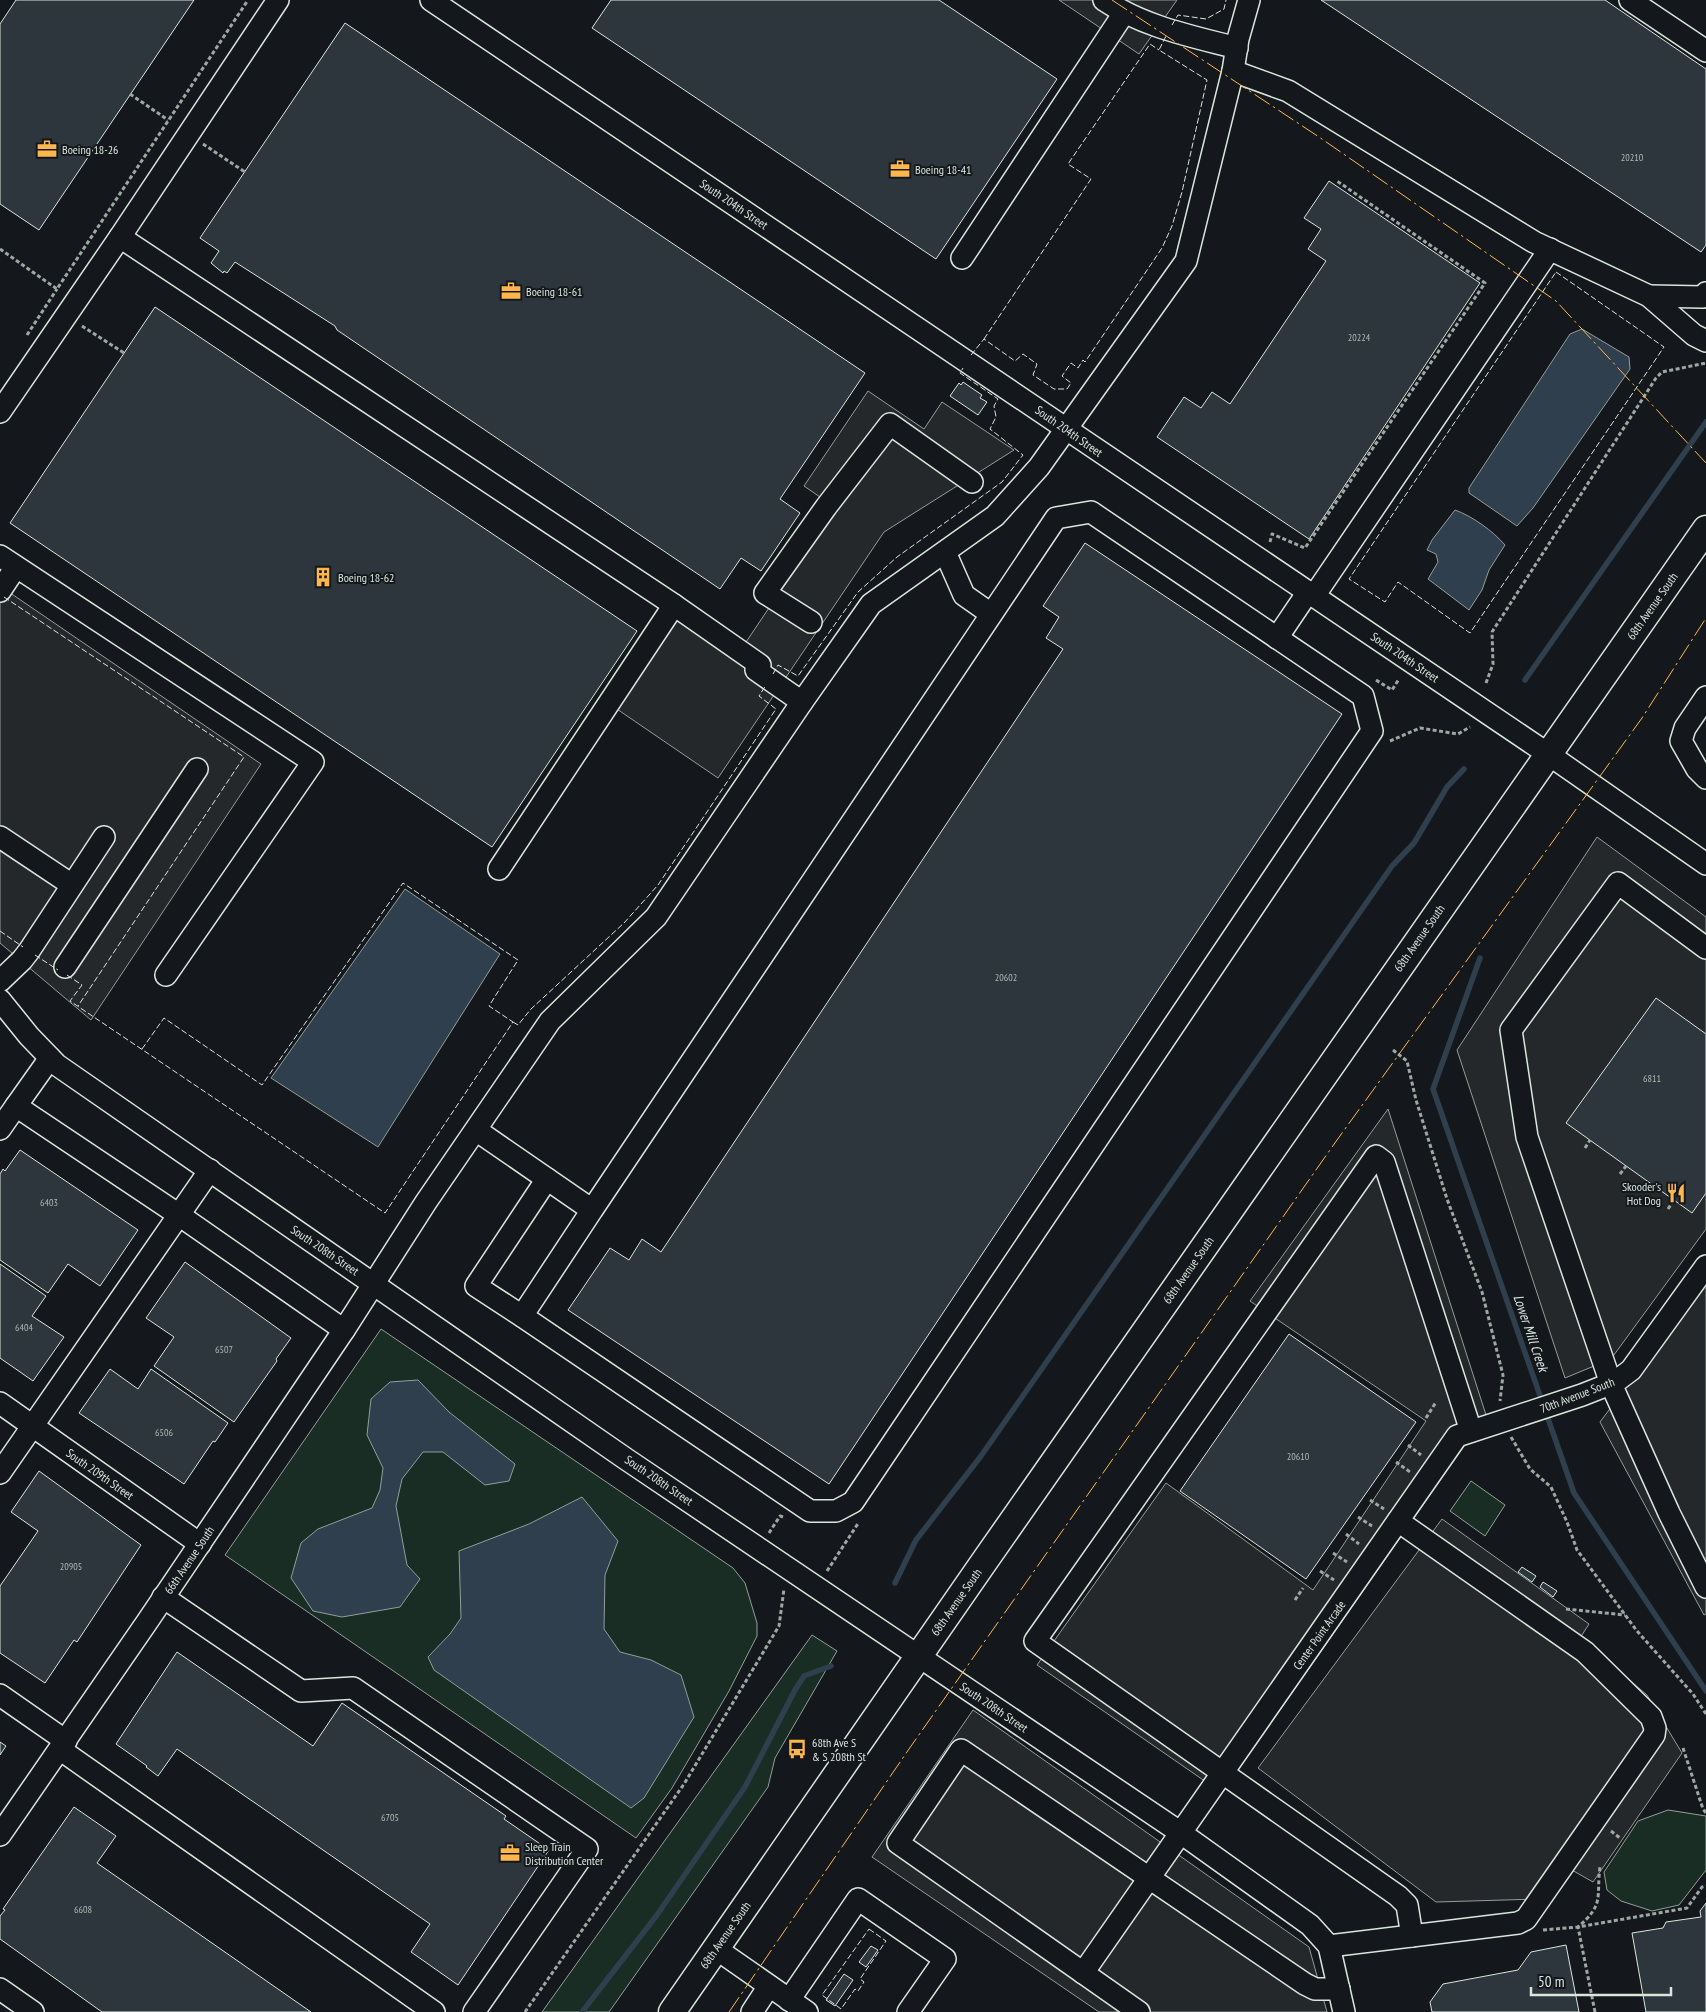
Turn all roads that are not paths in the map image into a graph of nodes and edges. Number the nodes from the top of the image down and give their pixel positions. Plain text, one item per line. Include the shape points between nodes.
1 (278, 0) edge
2 (431, 0) edge
3 (1104, 0) edge
4 (1249, 0) edge
5 (1630, 0) edge
6 (1124, 13) junction
7 (1237, 48) junction
8 (1706, 52) edge
9 (1234, 71) junction
10 (120, 238) junction
11 (1550, 249) junction
12 (962, 258) dead end
13 (1706, 293) edge
14 (1649, 296) junction
15 (1706, 341) edge
16 (0, 412) edge
17 (1066, 430) junction
18 (972, 482) dead end
19 (1706, 529) edge
20 (945, 552) junction
21 (8, 561) edge
22 (0, 591) edge
23 (1311, 594) junction
24 (674, 605) junction
25 (991, 614) junction
26 (811, 622) dead end
27 (1277, 638) junction
28 (1706, 698) edge
29 (802, 702) junction
30 (1548, 754) junction
31 (197, 769) dead end
32 (1706, 778) edge
33 (0, 837) edge
34 (104, 837) dead end
35 (1706, 864) edge
36 (499, 869) dead end
37 (72, 885) junction
38 (1706, 948) edge
39 (65, 967) dead end
40 (166, 976) dead end
41 (0, 981) edge
42 (1, 1003) edge
43 (50, 1058) junction
44 (16, 1106) junction
45 (0, 1129) edge
46 (476, 1130) junction
47 (210, 1170) junction
48 (546, 1179) junction
49 (592, 1210) junction
50 (179, 1215) junction
51 (1706, 1266) edge
52 (375, 1283) junction
53 (522, 1316) junction
54 (344, 1330) junction
55 (1611, 1384) junction
56 (0, 1403) edge
57 (32, 1426) junction
58 (1464, 1434) junction
59 (0, 1473) edge
60 (1391, 1516) junction
61 (200, 1544) junction
62 (1706, 1586) edge
63 (164, 1597) junction
64 (919, 1656) junction
65 (0, 1695) edge
66 (64, 1745) junction
67 (1223, 1773) junction
68 (1181, 1833) junction
69 (0, 1835) edge
70 (1150, 1879) junction
71 (1412, 1936) junction
72 (1330, 1946) junction
73 (716, 1948) junction
74 (1083, 1973) junction
75 (769, 1986) junction
76 (0, 1989) edge
77 (1339, 1989) junction
78 (789, 2000) junction
79 (33, 2012) edge
80 (434, 2012) edge
81 (474, 2012) edge
82 (672, 2012) edge
83 (752, 2012) edge
84 (806, 2012) edge
85 (908, 2012) edge
86 (1139, 2012) edge
87 (1344, 2012) edge

1 - 10 street
2 - 17 street, South 204th Street
3 - 6 street
4 - 7 street, 66th Avenue South
5 - 8 street
6 - 7 street via 1170,30
6 - 12 street
7 - 9 street, 66th Avenue South
9 - 11 street via 1288,91
9 - 17 street, 66th Avenue South via 1186,261
10 - 16 street
10 - 24 street
11 - 14 street
11 - 23 street
13 - 14 street via 1703,297
14 - 15 street via 1694,335
17 - 20 street, 66th Avenue South via 1039,467 994,516
17 - 23 street, South 204th Street
18 - 26 street via 890,424 765,593
19 - 30 main road, 68th Avenue South
20 - 25 street via 964,595
20 - 29 street, 66th Avenue South via 871,604
21 - 22 street
21 - 40 street via 313,762
23 - 27 street
23 - 30 street, South 204th Street
24 - 29 street
24 - 36 street
25 - 27 street via 1056,518 1091,512
25 - 49 street
27 - 53 street via 1363,696 1372,731 853,1502 836,1511 810,1511
28 - 32 street via 1685,728 1681,741
29 - 46 street, 66th Avenue South via 656,917 550,1021
30 - 35 street, South 204th Street
30 - 64 main road, 68th Avenue South
31 - 39 street
33 - 37 street
34 - 37 street
37 - 41 street via 22,960
38 - 55 street via 1618,883 1511,1030 1527,1137
42 - 43 street, South 208th Street
43 - 44 street
43 - 47 street, South 208th Street
44 - 45 street
44 - 50 street
46 - 48 street
46 - 52 street, 66th Avenue South
47 - 50 street
47 - 52 street, South 208th Street
48 - 49 street
48 - 53 street via 476,1286
49 - 53 street
50 - 54 street
50 - 57 street
51 - 55 street, 70th Avenue South via 1631,1370
52 - 54 street, 66th Avenue South
52 - 64 street, South 208th Street
54 - 61 street, 66th Avenue South
55 - 58 street, 70th Avenue South via 1504,1430
55 - 62 street
56 - 57 street, South 209th Street
57 - 59 street
57 - 61 street, South 209th Street
58 - 60 street, Center Point Arcade
58 - 67 street via 1384,1162 1376,1156 1035,1641
60 - 67 street, Center Point Arcade
60 - 71 street via 1585,1652 1651,1717 1655,1728 1654,1735 1526,1920
61 - 63 street, 66th Avenue South
63 - 66 street, 66th Avenue South
63 - 81 street via 301,1691 353,1688 588,1849
64 - 68 street, South 208th Street
64 - 73 main road, 68th Avenue South
65 - 66 street
66 - 69 street, 66th Avenue South
66 - 80 street
67 - 68 street, Center Point Arcade
67 - 71 street via 1398,1896 1407,1905
68 - 70 street, Center Point Arcade
68 - 72 street, South 208th Street via 1310,1925
70 - 74 street, Center Point Arcade
70 - 74 street via 961,1750 898,1843
70 - 77 street via 1305,1984 1315,1989
71 - 72 street
72 - 77 street
73 - 75 street
73 - 82 main road, 68th Avenue South
74 - 86 street
75 - 78 street
75 - 83 street
76 - 79 street
77 - 87 street
78 - 84 street
78 - 85 street via 858,1899 945,1959

